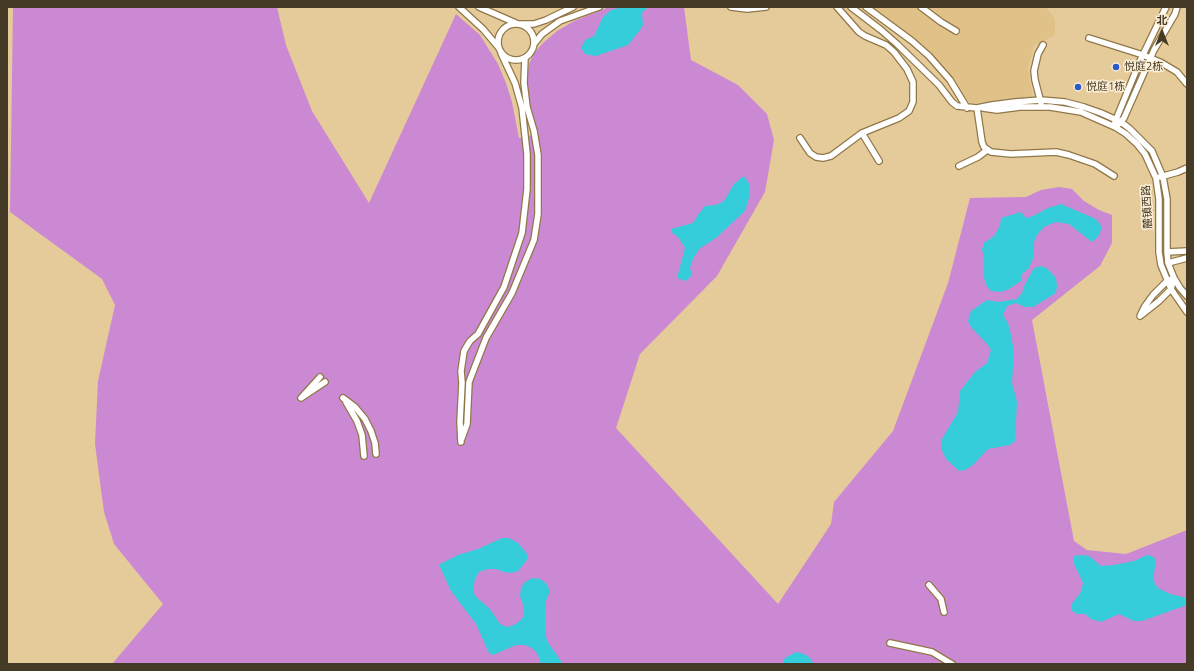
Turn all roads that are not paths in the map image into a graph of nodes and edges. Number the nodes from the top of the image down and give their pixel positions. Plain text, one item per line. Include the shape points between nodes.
1 (459, 7) edge
2 (479, 7) edge
3 (573, 7) edge
4 (599, 7) edge
5 (731, 7) edge
6 (766, 7) edge
7 (837, 7) edge
8 (850, 7) edge
9 (866, 7) edge
10 (921, 7) edge
11 (1166, 7) edge
12 (1177, 7) edge
13 (558, 15) junction
14 (560, 21) junction
15 (518, 24) junction
16 (956, 31) dead end
17 (1090, 38) dead end
18 (534, 44) junction
19 (1043, 45) dead end
20 (500, 50) junction
21 (1143, 55) junction
22 (525, 58) junction
23 (1150, 58) junction
24 (1187, 84) edge
25 (1041, 100) junction
26 (1043, 107) junction
27 (524, 108) junction
28 (967, 108) junction
29 (980, 108) junction
30 (1118, 121) junction
31 (1115, 127) junction
32 (862, 133) junction
33 (800, 138) dead end
34 (987, 150) junction
35 (879, 161) dead end
36 (959, 166) dead end
37 (1187, 168) edge
38 (1114, 176) dead end
39 (1163, 177) junction
40 (1156, 178) junction
41 (1187, 251) edge
42 (1167, 252) junction
43 (1187, 258) edge
44 (1168, 263) junction
45 (1174, 278) junction
46 (1167, 281) junction
47 (1171, 289) junction
48 (1187, 296) edge
49 (1187, 312) edge
50 (320, 377) dead end
51 (325, 382) dead end
52 (376, 454) dead end
53 (364, 456) dead end
54 (929, 585) dead end
55 (944, 612) dead end
56 (890, 643) dead end
57 (952, 664) edge

1 - 20 street via 483,29
2 - 15 street
3 - 13 street
4 - 14 street
5 - 6 street
7 - 32 street via 859,32 886,45 894,52 913,82 913,102 909,111 899,118
8 - 28 street via 882,30 939,84 952,102
9 - 28 street via 929,56 950,80
10 - 16 street
11 - 21 street
12 - 23 street
13 - 14 street
13 - 15 street via 534,24
14 - 18 street via 542,34
15 - 18 street via 530,31
15 - 20 street via 504,28 498,41
17 - 21 street
18 - 22 street
19 - 25 street via 1034,71
20 - 22 street via 506,58 512,60
20 - 27 street
21 - 23 street
21 - 30 street
22 - 27 street
23 - 24 street via 1177,72
23 - 30 street via 1124,118
25 - 26 street
25 - 29 street via 1002,103
25 - 30 street via 1084,107
26 - 29 street, 麓镇西路 via 997,110
26 - 31 street, 麓镇西路 via 1081,112
27 - 27 street via 528,154 522,233 504,287 478,334 464,351 461,371 461,442 467,424 469,382 475,364 486,338 512,293 534,240 538,214 538,155 534,131
28 - 29 street
29 - 34 street via 982,142
30 - 31 street
30 - 39 street via 1152,151
31 - 40 street, 麓镇西路 via 1126,134 1145,154
32 - 33 street via 831,156 823,158 810,153
32 - 35 street
34 - 36 street
34 - 38 street via 996,153 1070,154 1095,164
37 - 39 street
39 - 40 street
39 - 42 street via 1167,198
40 - 46 street, 麓镇西路 via 1159,199 1159,252
41 - 42 street
42 - 44 street
43 - 44 street
44 - 45 street
45 - 46 street
45 - 47 street
45 - 48 street
46 - 47 street, 麓镇西路
46 - 47 street via 1153,295 1140,316
47 - 49 street, 麓镇西路
50 - 51 street via 301,398
52 - 53 street via 375,443 365,419 343,398 357,422 362,436
54 - 55 street via 941,599
56 - 57 street via 932,652

